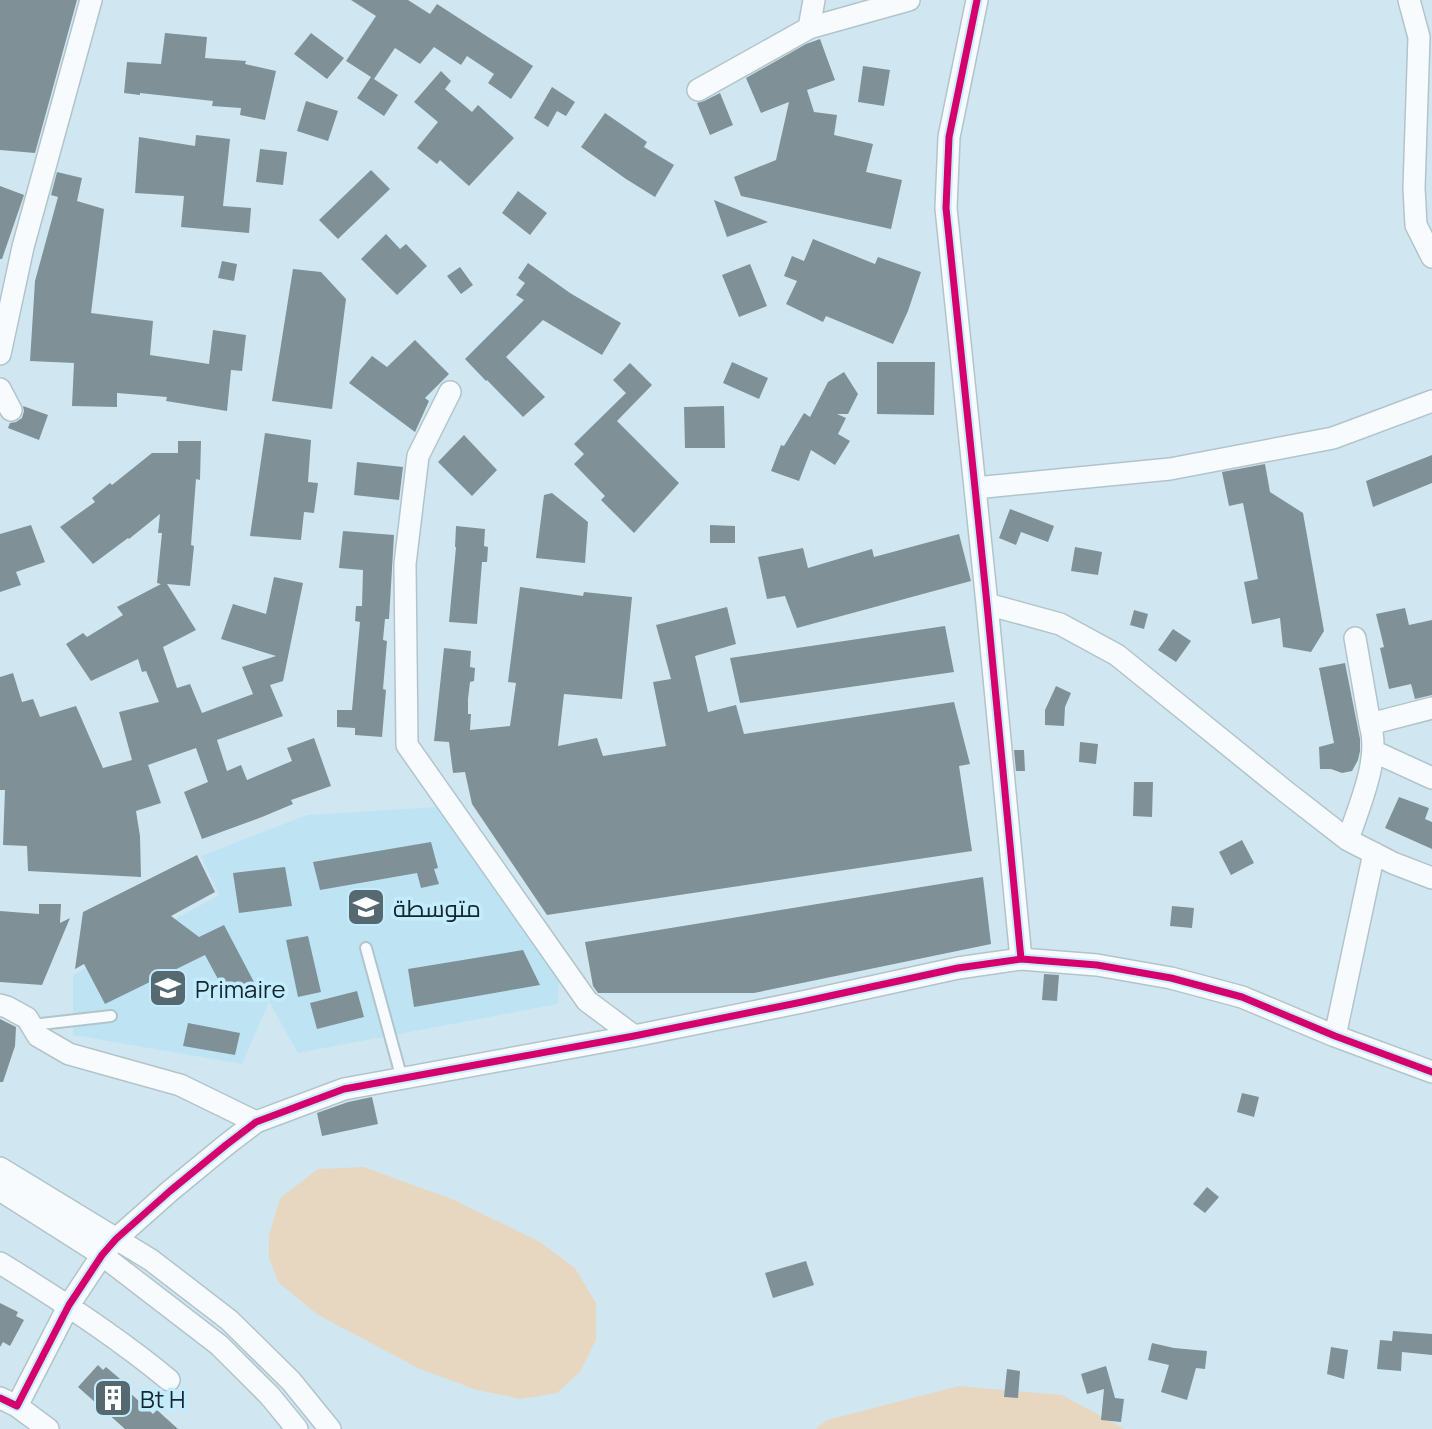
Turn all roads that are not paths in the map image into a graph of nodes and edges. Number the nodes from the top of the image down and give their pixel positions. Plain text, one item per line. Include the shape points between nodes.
1 (92, 0) edge
2 (814, 0) edge
3 (909, 0) edge
4 (977, 0) edge
5 (1409, 0) edge
6 (809, 28) junction
7 (1426, 34) edge
8 (698, 90) dead end
9 (1432, 257) edge
10 (0, 354) edge
11 (0, 389) edge
12 (450, 392) dead end
13 (1432, 401) edge
14 (11, 410) dead end
15 (975, 488) junction
16 (987, 604) junction
17 (1356, 638) dead end
18 (1432, 708) edge
19 (1370, 724) junction
20 (1373, 751) junction
21 (1432, 778) edge
22 (1348, 839) junction
23 (1374, 853) junction
24 (1432, 878) edge
25 (366, 948) dead end
26 (1021, 959) junction
27 (0, 1005) edge
28 (111, 1016) dead end
29 (32, 1025) junction
30 (634, 1036) junction
31 (1335, 1036) junction
32 (1432, 1072) edge
33 (402, 1079) junction
34 (256, 1122) junction
35 (0, 1168) edge
36 (0, 1190) edge
37 (109, 1247) junction
38 (0, 1263) edge
39 (69, 1305) junction
40 (169, 1380) dead end
41 (8, 1402) edge
42 (48, 1429) edge
43 (298, 1429) edge
44 (330, 1429) edge

1 - 10 street via 23,247
2 - 6 street
3 - 6 street
4 - 15 street via 949,137 946,208
5 - 7 street
6 - 8 street
7 - 9 street via 1414,188 1416,225
11 - 14 street
12 - 30 street via 418,456 405,564 407,745 587,1001
13 - 15 street via 1333,438 1170,469
15 - 16 street
16 - 22 street via 1060,624 1117,655
16 - 26 street
17 - 19 street
18 - 19 street
19 - 20 street
20 - 21 street
20 - 22 street
22 - 23 street
23 - 24 street
23 - 31 street
25 - 33 lane
26 - 30 street
26 - 31 street via 1097,965 1171,978 1242,997
27 - 29 street
28 - 29 lane
29 - 34 street via 38,1036 69,1054 180,1085
30 - 33 street
31 - 32 street
33 - 34 street via 344,1088
34 - 37 street
35 - 37 street
36 - 37 street
37 - 39 street
37 - 43 street via 219,1345
37 - 44 street via 151,1260 229,1320 291,1381
38 - 39 street
39 - 40 street via 135,1362
39 - 41 street
41 - 42 street

